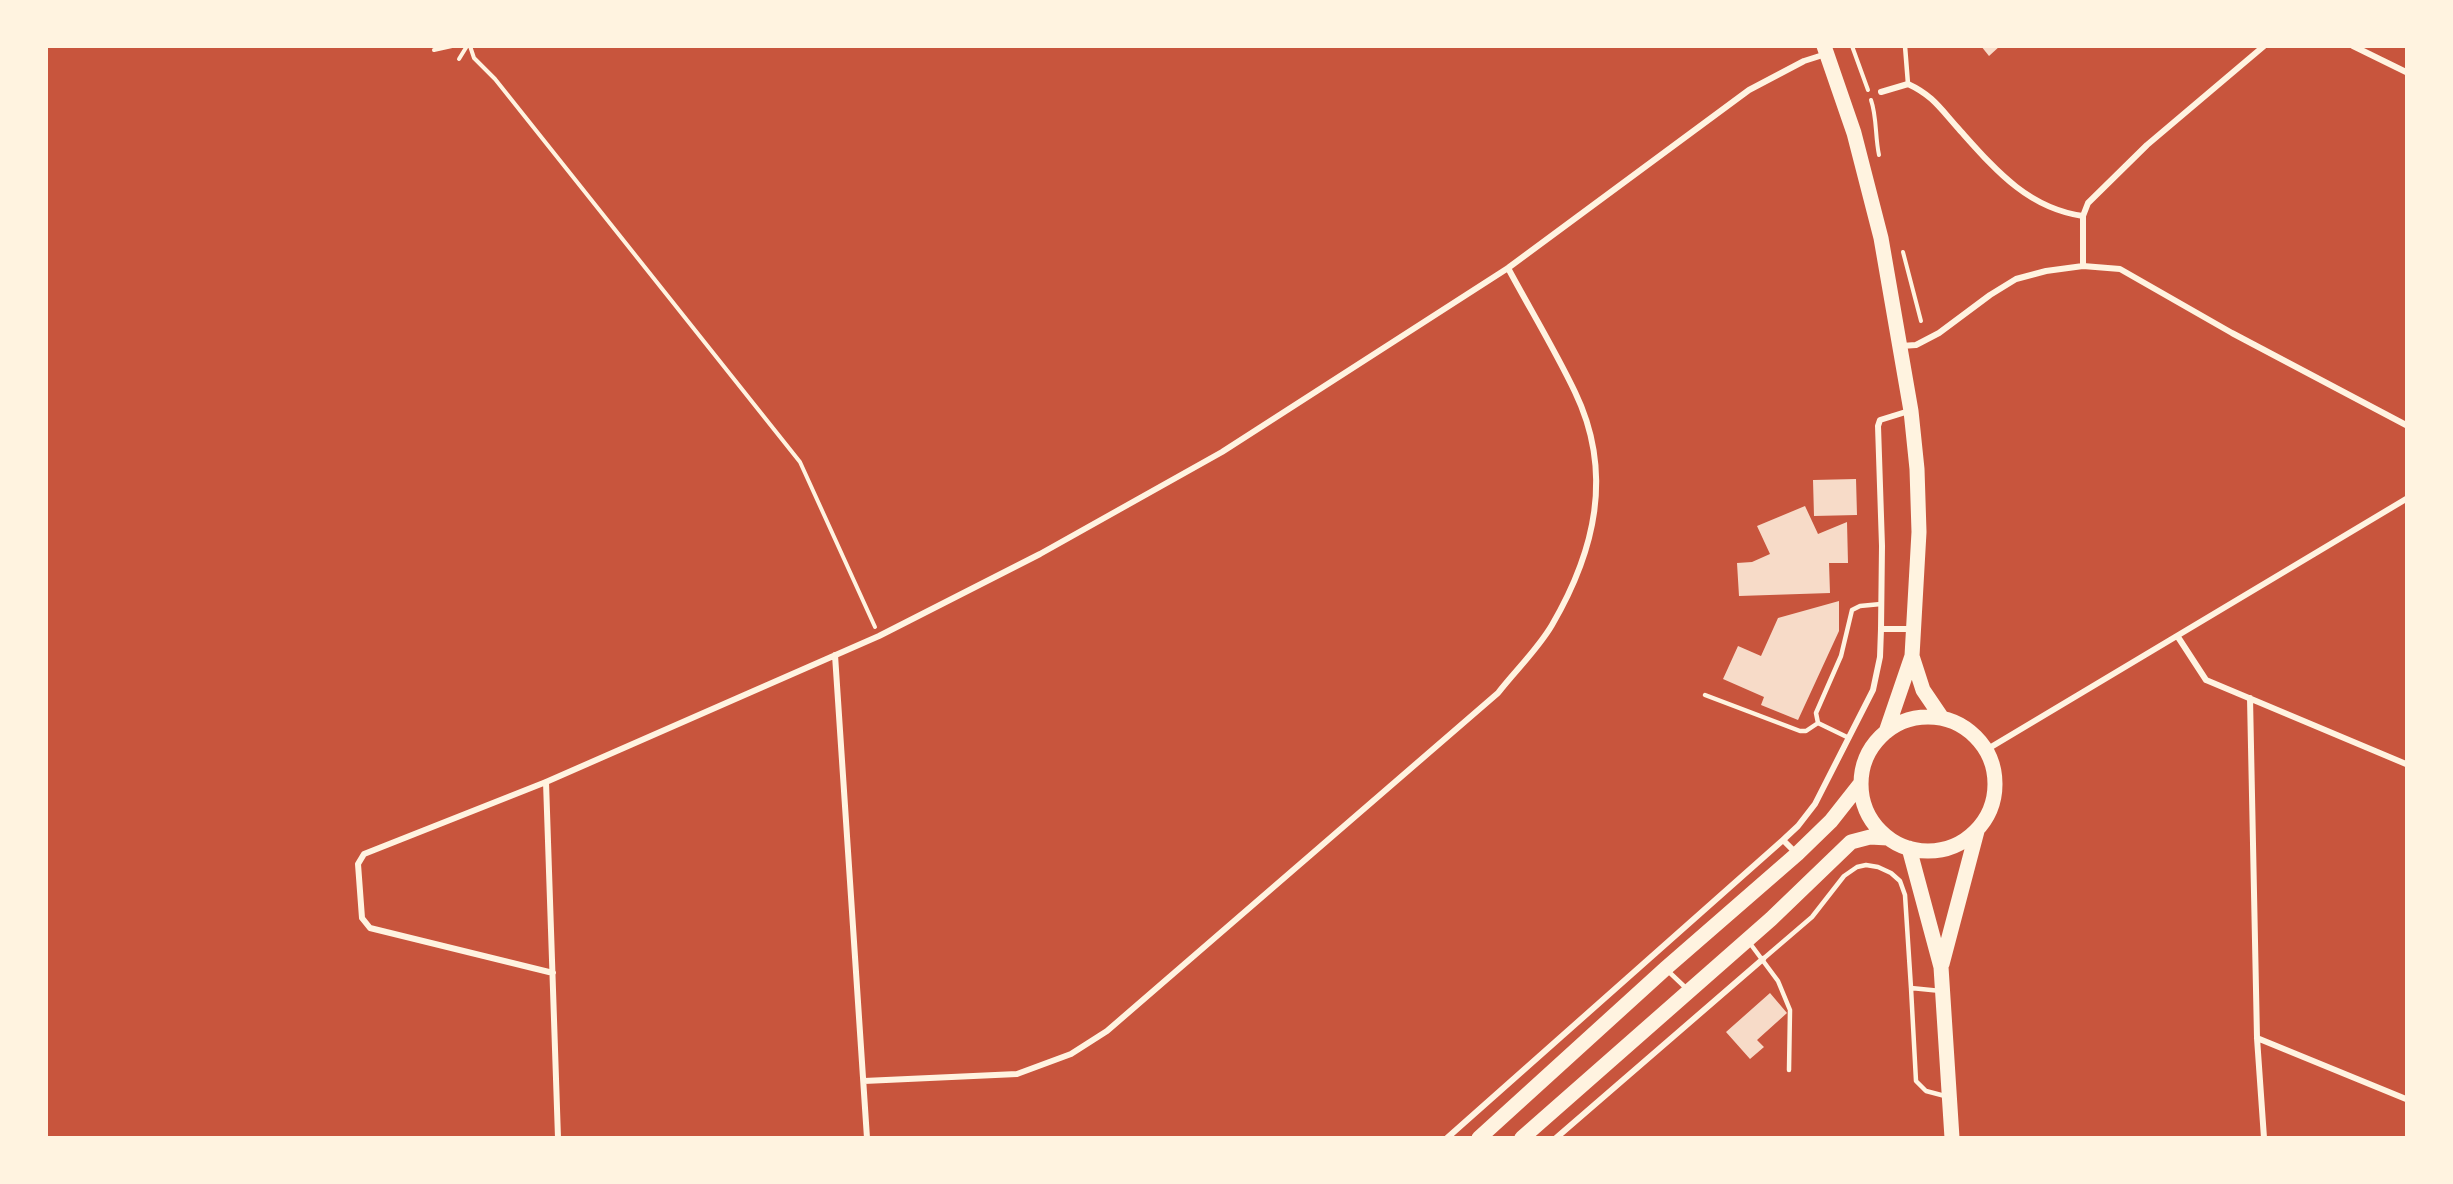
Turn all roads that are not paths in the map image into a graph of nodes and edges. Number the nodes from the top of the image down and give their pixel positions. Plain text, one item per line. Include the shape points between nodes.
1 (2264, 46) edge
2 (2353, 46) edge
3 (1906, 47) edge
4 (1825, 50) edge
5 (2406, 72) edge
6 (1908, 84) junction
7 (1881, 92) dead end
8 (2083, 216) junction
9 (2084, 266) junction
10 (1508, 268) junction
11 (1900, 346) junction
12 (1911, 411) junction
13 (2406, 425) edge
14 (2406, 499) edge
15 (1881, 604) junction
16 (1881, 629) junction
17 (1915, 629) junction
18 (2178, 637) junction
19 (835, 655) junction
20 (1912, 656) junction
21 (1705, 695) dead end
22 (2250, 699) junction
23 (1942, 718) junction
24 (1818, 723) junction
25 (1886, 732) junction
26 (1850, 738) junction
27 (1986, 750) junction
28 (2406, 764) edge
29 (546, 782) junction
30 (1861, 783) junction
31 (1977, 831) junction
32 (1888, 837) junction
33 (1783, 840) junction
34 (1908, 848) junction
35 (1797, 854) junction
36 (1748, 940) junction
37 (1763, 959) junction
38 (1941, 967) junction
39 (1666, 968) junction
40 (553, 973) junction
41 (1911, 988) junction
42 (1688, 990) junction
43 (1943, 992) junction
44 (2257, 1038) junction
45 (1789, 1070) dead end
46 (864, 1081) junction
47 (1950, 1098) junction
48 (2406, 1099) edge
49 (558, 1137) edge
50 (867, 1137) edge
51 (1447, 1137) edge
52 (1479, 1137) edge
53 (1521, 1137) edge
54 (1556, 1137) edge
55 (1952, 1137) edge
56 (2264, 1137) edge

1 - 8 street via 2147,145 2088,204
2 - 5 street
3 - 6 lane
4 - 10 street via 1749,90
4 - 11 main road via 1872,199
6 - 7 street
6 - 8 street via 1926,92 1996,170 2040,204 2061,213
8 - 9 street
9 - 11 street via 2016,279 1939,333 1916,345
9 - 13 street via 2120,269
10 - 19 street via 1222,452 1040,554
10 - 46 street via 1576,393 1594,447 1596,504 1581,567 1551,627 1498,693 1107,1031 1071,1054 1017,1074
11 - 12 main road
12 - 15 street via 1880,420 1878,426
12 - 17 main road via 1919,532
14 - 18 street
15 - 16 street
15 - 24 lane via 1852,610 1841,656 1816,713
16 - 17 street
16 - 26 street via 1873,690
17 - 20 main road
18 - 22 street via 2206,680
18 - 27 street
19 - 29 street
19 - 46 street
20 - 23 main road via 1923,690
20 - 25 main road
21 - 24 lane via 1800,731
22 - 28 street
22 - 44 street
23 - 25 main road via 1910,719
23 - 27 main road via 1969,730
24 - 26 lane
25 - 30 main road via 1863,766
26 - 33 street via 1815,804
27 - 31 main road via 1994,770 1995,793 1989,813
29 - 40 street
29 - 40 street via 364,854 358,864 362,918 370,928
30 - 32 main road via 1870,817
30 - 35 main road via 1831,821
31 - 34 main road via 1958,845 1937,851
31 - 38 main road
32 - 34 main road
32 - 36 main road via 1851,842
33 - 35 street
33 - 51 street
34 - 38 main road
35 - 39 main road
36 - 37 lane
36 - 42 main road
37 - 41 lane via 1812,917 1844,876 1857,867 1878,867 1900,881 1905,895
37 - 45 lane via 1790,1010
37 - 54 street
38 - 43 main road
39 - 42 lane
39 - 52 main road
40 - 49 street
41 - 43 lane
41 - 47 lane via 1916,1081 1926,1091
42 - 53 main road
43 - 47 main road
44 - 48 street
44 - 56 street
46 - 50 street
47 - 55 main road

